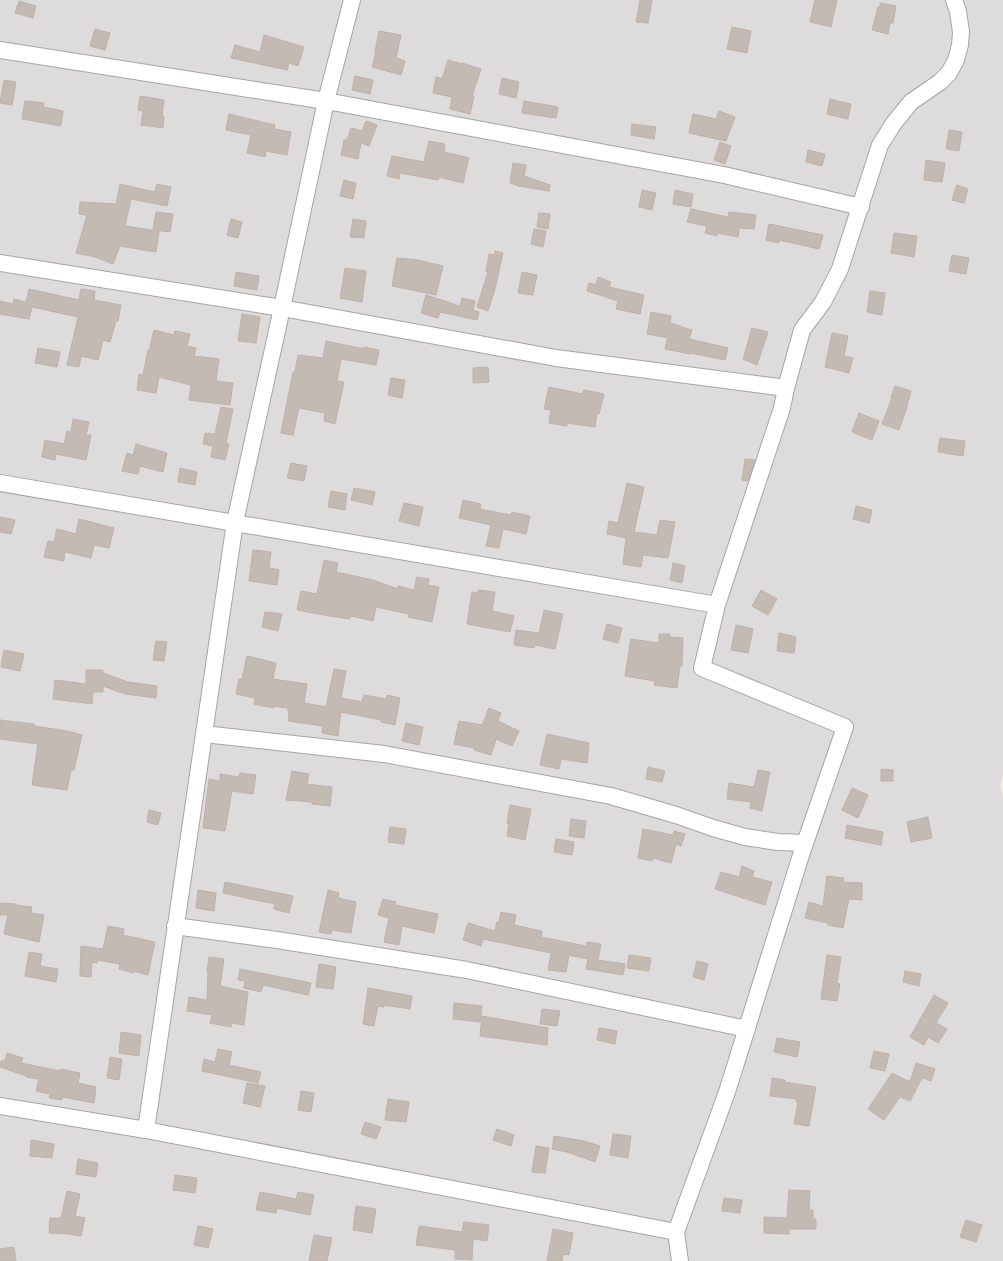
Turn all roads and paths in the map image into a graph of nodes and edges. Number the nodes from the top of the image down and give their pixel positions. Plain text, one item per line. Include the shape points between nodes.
1 (352, 0) edge
2 (954, 0) edge
3 (0, 50) edge
4 (326, 101) junction
5 (861, 207) junction
6 (0, 263) edge
7 (282, 308) junction
8 (786, 388) junction
9 (0, 483) edge
10 (234, 522) junction
11 (717, 605) junction
12 (204, 734) junction
13 (805, 843) junction
14 (175, 926) junction
15 (747, 1029) junction
16 (0, 1106) edge
17 (146, 1130) junction
18 (676, 1232) junction
19 (680, 1261) edge

1 - 4 street
2 - 5 street via 961,32 956,60 949,73 911,102 894,123 880,145
3 - 4 street
4 - 5 street via 724,175
4 - 7 street
5 - 8 street via 840,269 823,302 802,330
6 - 7 street
7 - 8 street via 556,358
7 - 10 street
8 - 11 street via 782,408
9 - 10 street
10 - 11 street
10 - 12 street
11 - 13 street via 702,668 844,727
12 - 13 street via 392,755 611,796 745,837
12 - 14 street
13 - 15 street
14 - 15 street via 467,970
14 - 17 street
15 - 18 street via 728,1092
16 - 17 street
17 - 18 street
18 - 19 street

